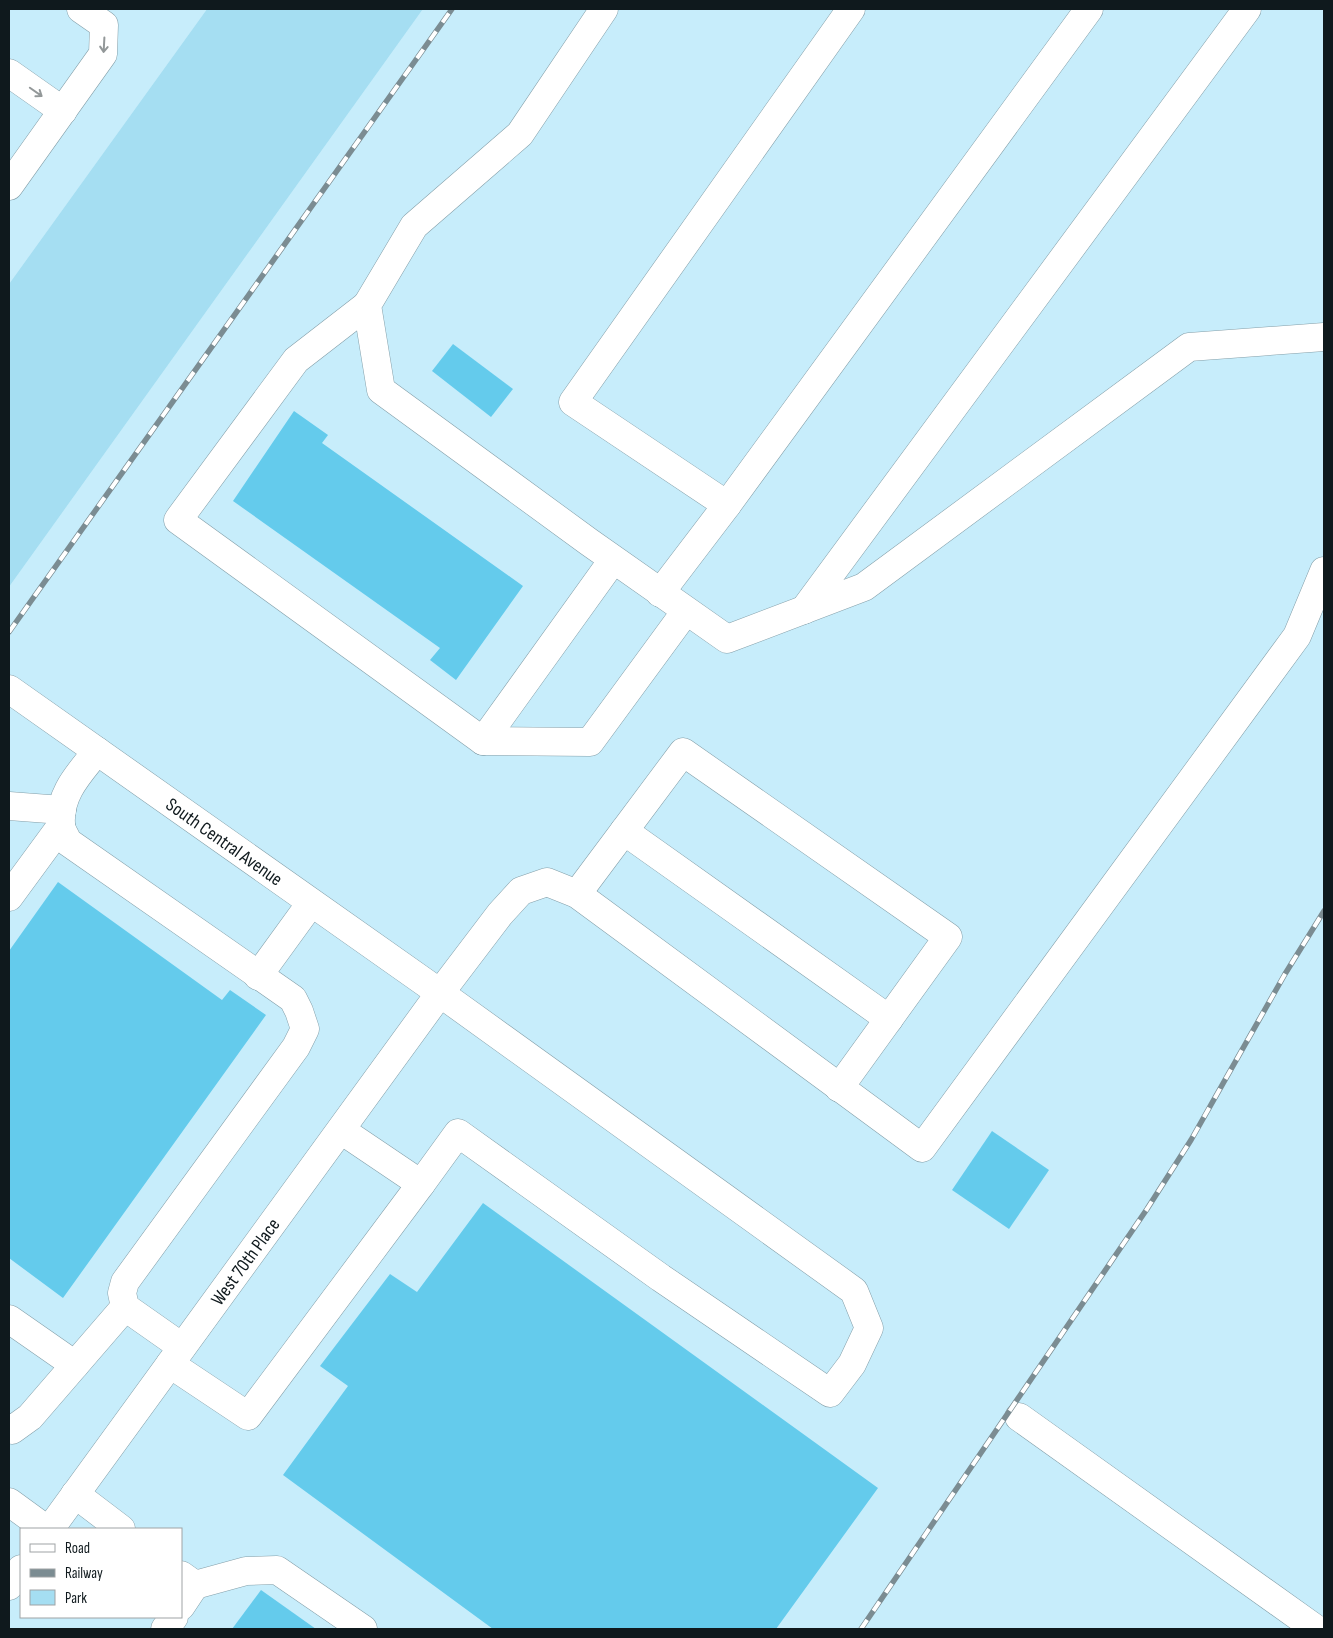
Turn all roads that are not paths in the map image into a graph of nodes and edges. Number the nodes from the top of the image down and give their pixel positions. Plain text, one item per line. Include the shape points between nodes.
1 (81, 9) edge
2 (604, 9) edge
3 (852, 9) edge
4 (1089, 9) edge
5 (1247, 9) edge
6 (9, 73) edge
7 (62, 111) junction
8 (9, 186) edge
9 (367, 305) junction
10 (1324, 338) edge
11 (727, 505) junction
12 (613, 560) junction
13 (1324, 571) edge
14 (660, 593) junction
15 (804, 610) junction
16 (686, 611) junction
17 (9, 689) edge
18 (483, 741) junction
19 (97, 751) junction
20 (9, 806) edge
21 (61, 818) junction
22 (624, 831) junction
23 (577, 894) junction
24 (9, 897) edge
25 (311, 903) junction
26 (258, 976) junction
27 (440, 993) junction
28 (889, 1019) junction
29 (839, 1088) junction
30 (341, 1130) junction
31 (421, 1184) junction
32 (126, 1306) junction
33 (9, 1319) edge
34 (176, 1356) junction
35 (75, 1365) junction
36 (1019, 1417) dead end
37 (9, 1428) edge
38 (75, 1494) junction
39 (9, 1502) edge
40 (47, 1528) edge
41 (49, 1528) edge
42 (120, 1528) edge
43 (20, 1570) edge
44 (9, 1586) edge
45 (186, 1589) edge
46 (173, 1618) edge
47 (165, 1629) edge
48 (363, 1629) edge
49 (1316, 1629) edge

1 -> 7 street via 104,25 104,54
2 - 9 street via 520,134 414,226
3 - 11 street via 573,402
4 - 11 street
5 - 15 street
6 -> 7 street
7 - 8 street
9 - 12 street via 381,390
9 - 18 street via 296,360 178,520
10 - 15 street via 1189,347 864,587
11 - 14 street
12 - 14 street
12 - 18 street
13 - 29 street, West 70th Place via 1297,636 922,1148
14 - 16 street
15 - 16 street via 727,639
16 - 18 street via 590,742
17 - 19 street, South Central Avenue
19 - 21 street via 66,792
19 - 25 street, South Central Avenue
20 - 21 street
21 - 24 street
21 - 26 street via 68,842
22 - 23 street
22 - 28 street
22 - 28 street via 683,752 948,937
23 - 27 street, West 70th Place via 547,882 521,891
23 - 29 street, West 70th Place
25 - 26 street
25 - 27 street, South Central Avenue
26 - 32 street via 293,999 305,1029 296,1047 125,1282 122,1293
27 - 30 street, West 70th Place
27 - 31 street, South Central Avenue via 854,1291 869,1328 852,1364 830,1392 661,1278 458,1133
28 - 29 street
30 - 31 street
30 - 34 street, West 70th Place
31 - 34 street via 248,1416
32 - 34 street
32 - 35 street
33 - 35 street
34 - 38 street, West 70th Place
35 - 37 street via 30,1417 12,1430
36 - 49 street
38 - 41 street, West 70th Place
38 - 42 street
39 - 40 street
43 - 44 street
45 - 48 street via 246,1571 277,1570
46 - 47 street

